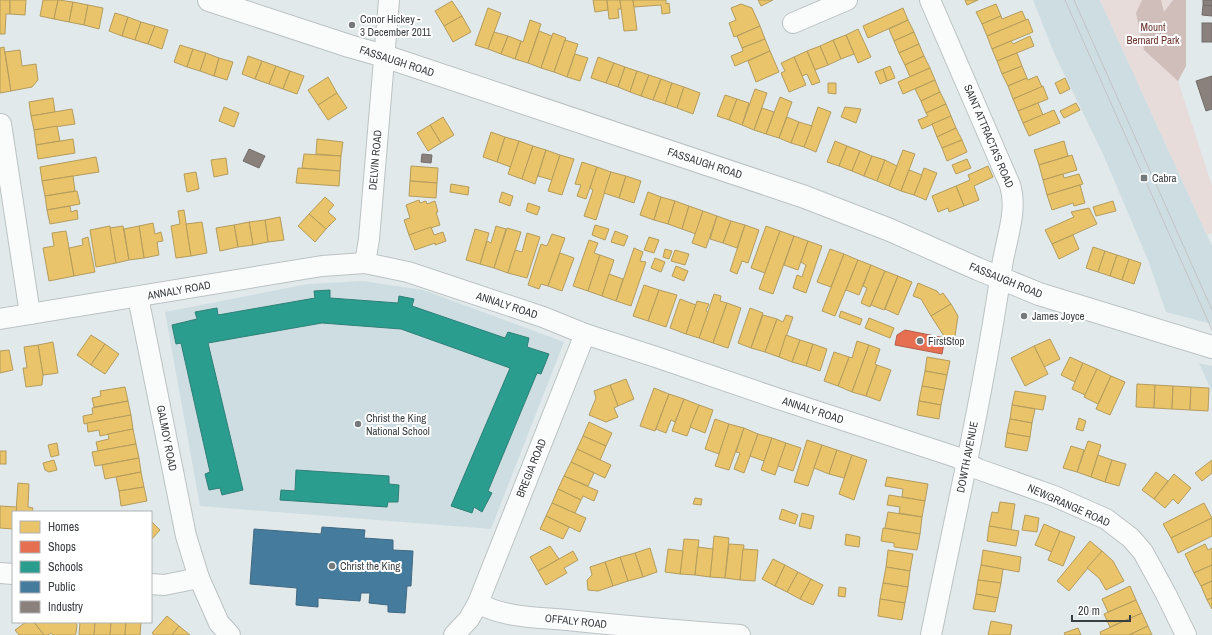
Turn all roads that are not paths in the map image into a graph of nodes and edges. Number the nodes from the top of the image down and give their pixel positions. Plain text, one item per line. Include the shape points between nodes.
1 (209, 0) edge
2 (389, 0) edge
3 (847, 0) edge
4 (930, 0) edge
5 (793, 24) dead end
6 (384, 56) junction
7 (1, 124) dead end
8 (365, 263) junction
9 (1000, 279) junction
10 (138, 297) junction
11 (30, 314) junction
12 (0, 319) edge
13 (585, 334) junction
14 (1203, 345) edge
15 (966, 464) junction
16 (0, 573) edge
17 (12, 574) edge
18 (199, 578) junction
19 (152, 584) edge
20 (478, 603) junction
21 (700, 634) edge
22 (230, 635) edge
23 (454, 635) edge
24 (740, 635) edge
25 (931, 635) edge
26 (1186, 635) edge

1 - 6 street, FASSAUGH ROAD
2 - 6 street, DELVIN ROAD
3 - 5 street
4 - 9 street, SAINT ATTRACTA'S ROAD via 1013,194 1013,210
6 - 8 street, DELVIN ROAD
6 - 9 street, FASSAUGH ROAD via 806,197 890,230
7 - 11 street
8 - 10 street, ANNALY ROAD via 314,268
8 - 13 street, ANNALY ROAD via 408,272
9 - 14 street, FASSAUGH ROAD via 1039,294
9 - 15 street, DOWTH AVENUE
10 - 11 street, ANNALY ROAD
10 - 18 street, GALMOY ROAD via 186,536
11 - 12 street, ANNALY ROAD
13 - 15 street, ANNALY ROAD via 956,458
13 - 20 street, BREGIA ROAD
15 - 25 street, DOWTH AVENUE
15 - 26 street, NEWGRANGE ROAD via 1054,496 1106,519 1131,538 1146,558
16 - 17 street
18 - 19 street via 164,585
18 - 22 street via 219,623
20 - 21 street, OFFALY ROAD via 502,613
20 - 23 street via 469,619
21 - 24 street, OFFALY ROAD

